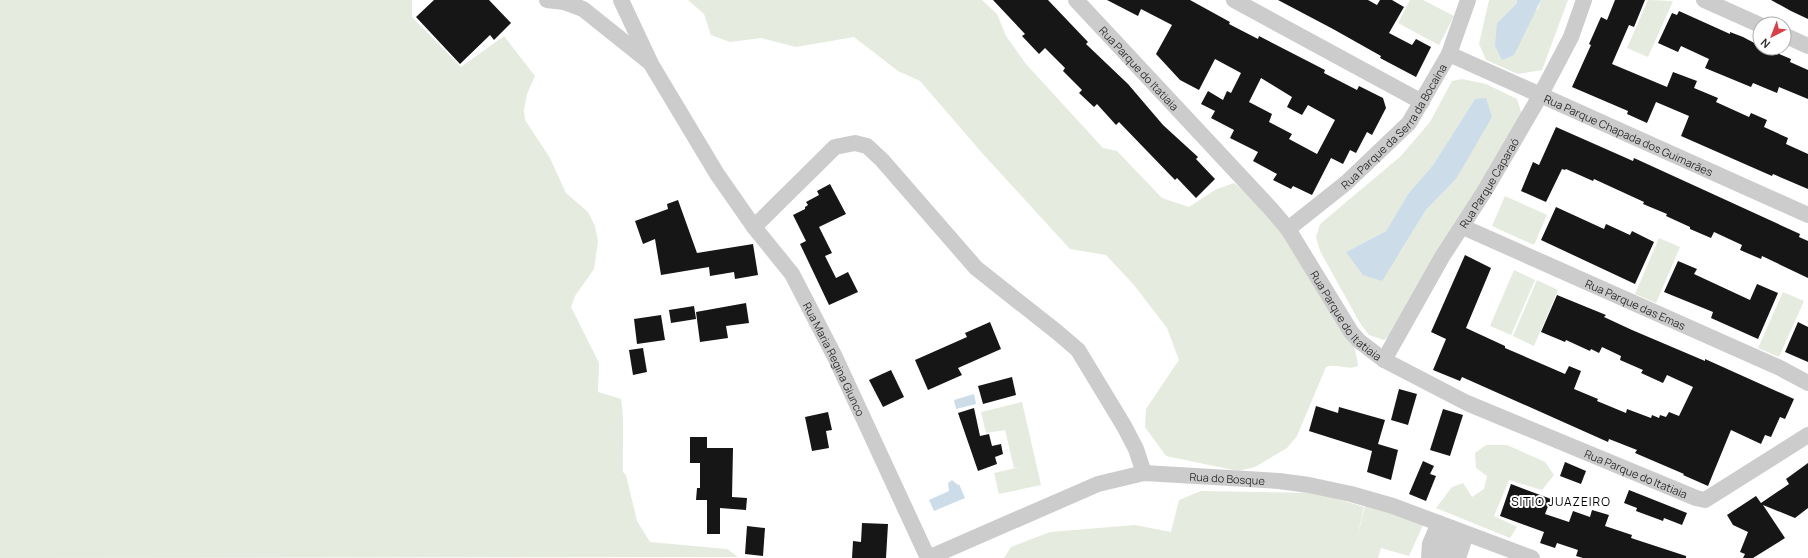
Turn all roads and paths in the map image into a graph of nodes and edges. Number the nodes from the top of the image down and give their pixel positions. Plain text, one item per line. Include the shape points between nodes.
1 (547, 0) edge
2 (620, 0) edge
3 (1076, 0) edge
4 (1234, 0) edge
5 (1468, 0) edge
6 (1584, 0) edge
7 (1704, 0) edge
8 (1752, 21) edge
9 (1792, 39) edge
10 (1808, 46) edge
11 (1449, 54) junction
12 (651, 64) junction
13 (1540, 96) junction
14 (1422, 102) junction
15 (1808, 215) edge
16 (754, 227) junction
17 (1463, 227) junction
18 (1288, 229) junction
19 (1384, 360) junction
20 (1808, 383) edge
21 (1808, 435) edge
22 (1144, 472) junction
23 (1446, 525) junction
24 (1466, 534) junction
25 (928, 558) edge
26 (1429, 558) edge
27 (1442, 558) edge
28 (1458, 558) edge
29 (1532, 558) edge

1 - 12 street via 564,2 583,9
2 - 12 street
3 - 18 street, Rua Parque do Itatiaia
4 - 14 street
5 - 11 street, Rua Parque da Serra da Bocaína
6 - 13 street, Rua Parque Caparaó via 1571,37
7 - 8 street
9 - 10 street
11 - 13 street, Rua Parque Chapada dos Guimarães
11 - 14 street, Rua Parque da Serra da Bocaína
12 - 16 street, Rua Maria Regina Giunco via 717,174
13 - 15 street, Rua Parque Chapada dos Guimarães
13 - 17 street, Rua Parque Caparaó
14 - 18 street, Rua Parque da Serra da Bocaína via 1409,123 1390,143 1346,183
16 - 22 street via 835,147 855,143 867,146 976,268 1078,350 1124,426
16 - 25 street, Rua Maria Regina Giunco via 792,274 814,315
17 - 19 street, Rua Parque Caparaó via 1442,257
17 - 20 street, Rua Parque das Emas via 1780,368
18 - 19 street, Rua Parque do Itatiaia via 1351,332
19 - 21 street, Rua Parque do Itatiaia via 1403,372 1481,409 1705,500
22 - 23 street, Rua do Bosque via 1309,485 1393,506
22 - 25 street, Rua do Bosque via 1098,484
23 - 24 street, Rua do Bosque
23 - 26 street via 1430,544
23 - 27 street
24 - 28 street
24 - 29 street, Rua do Bosque

